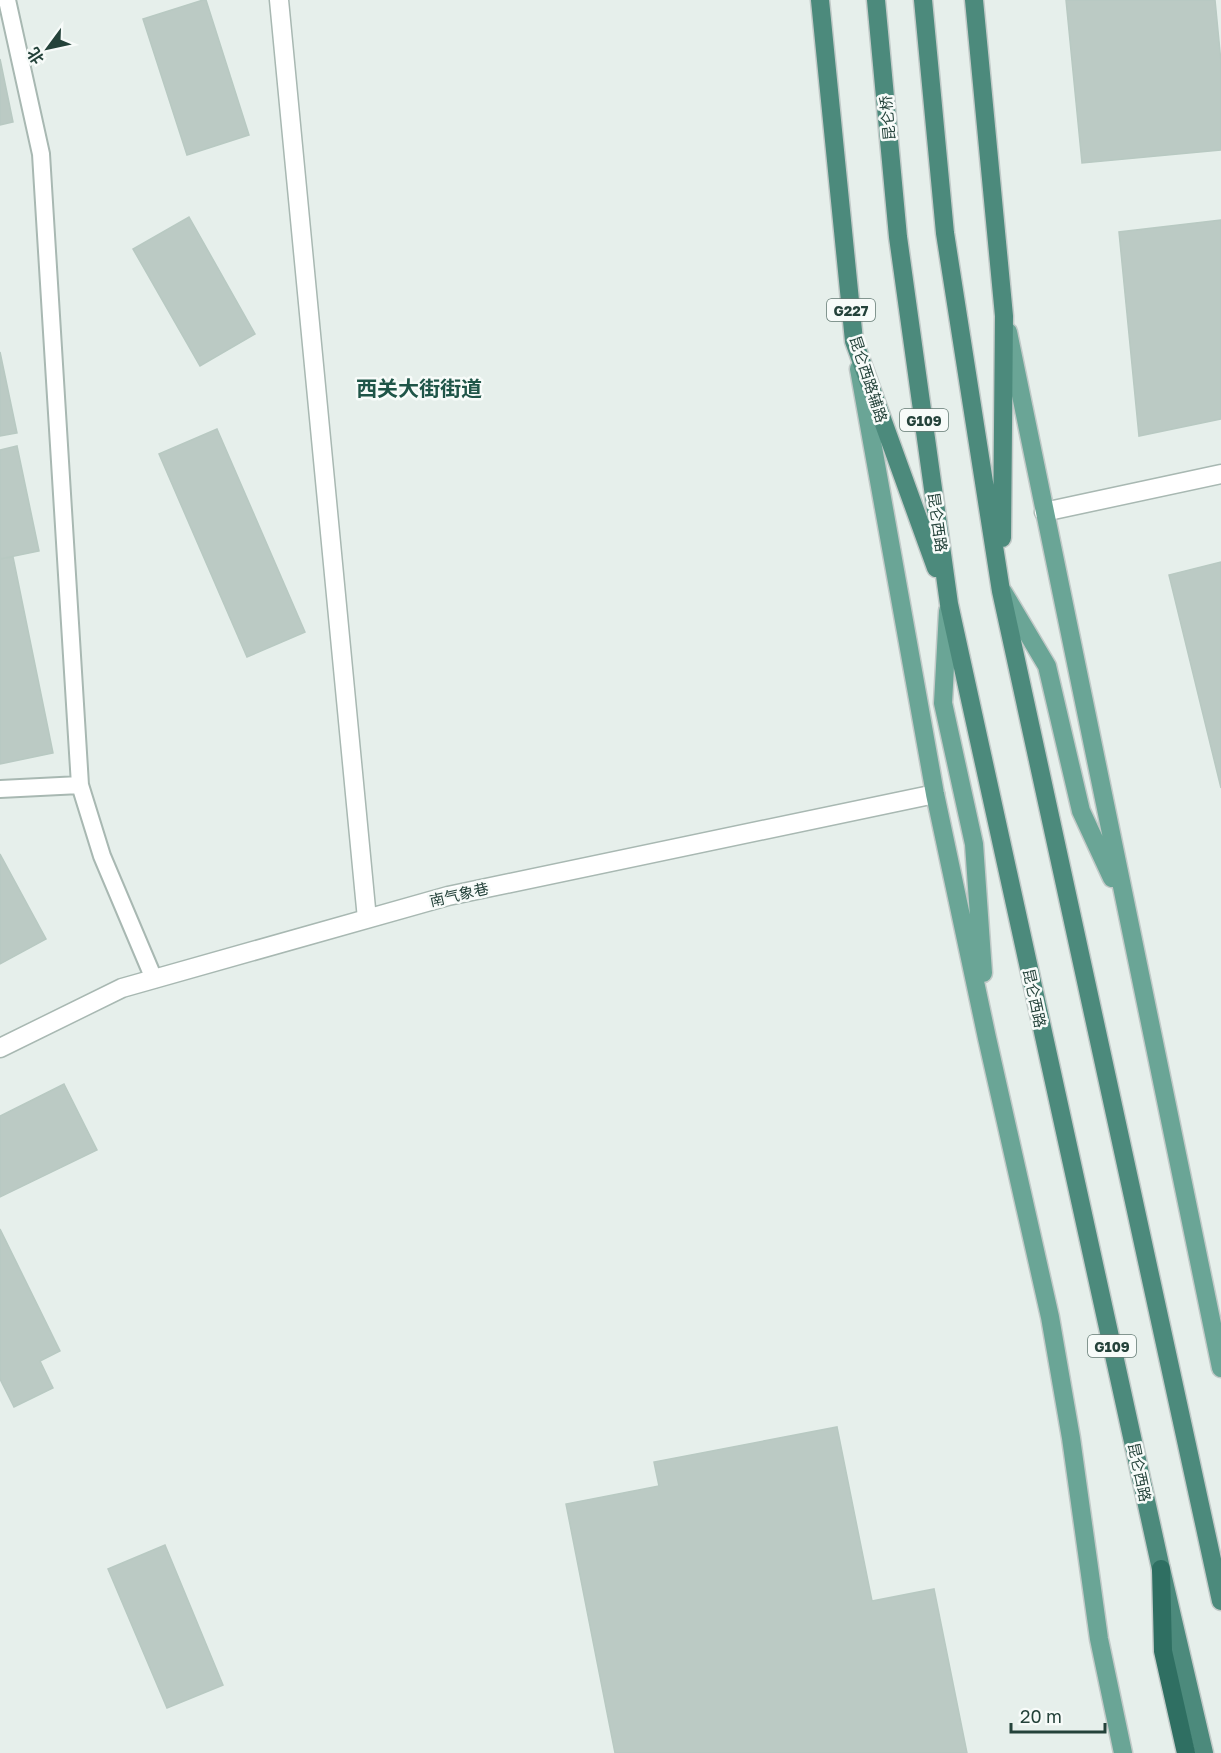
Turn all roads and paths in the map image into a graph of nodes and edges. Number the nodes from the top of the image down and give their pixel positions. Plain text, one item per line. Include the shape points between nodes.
1 (7, 0) edge
2 (279, 0) edge
3 (820, 0) edge
4 (876, 0) edge
5 (923, 0) edge
6 (974, 0) edge
7 (898, 237) joint
8 (1004, 316) junction
9 (854, 341) junction
10 (1221, 474) edge
11 (1044, 512) junction
12 (1002, 591) junction
13 (949, 604) junction
14 (80, 785) junction
15 (0, 789) edge
16 (935, 794) junction
17 (1126, 906) junction
18 (367, 919) junction
19 (154, 979) junction
20 (987, 1038) junction
21 (0, 1048) edge
22 (1221, 1368) edge
23 (1161, 1569) junction
24 (1221, 1601) edge
25 (1123, 1753) edge
26 (1186, 1753) edge
27 (1204, 1753) edge

1 - 14 lane via 41,154
2 - 18 street
3 - 9 highway, 昆仑西路辅路 / G227
4 - 7 highway, 昆仑桥 / G109
5 - 12 highway via 945,233
6 - 8 highway
7 - 13 highway, 昆仑西路 / G109
8 - 11 main road
8 - 12 highway
9 - 13 highway, 昆仑西路辅路 / G227
9 - 16 main road
10 - 11 street
11 - 17 main road
12 - 17 main road via 1047,666 1082,812
12 - 24 highway
13 - 20 main road via 943,703 974,843
13 - 23 highway, 昆仑西路 / G109
14 - 15 lane
14 - 19 lane via 102,856
16 - 18 street, 南气象巷 via 448,896
16 - 20 main road
17 - 22 main road
18 - 19 street, 南气象巷
19 - 21 street, 南气象巷 via 122,988
20 - 25 main road via 1050,1317 1099,1640
23 - 26 highway via 1163,1651
23 - 27 highway, 昆仑西路 / G109

